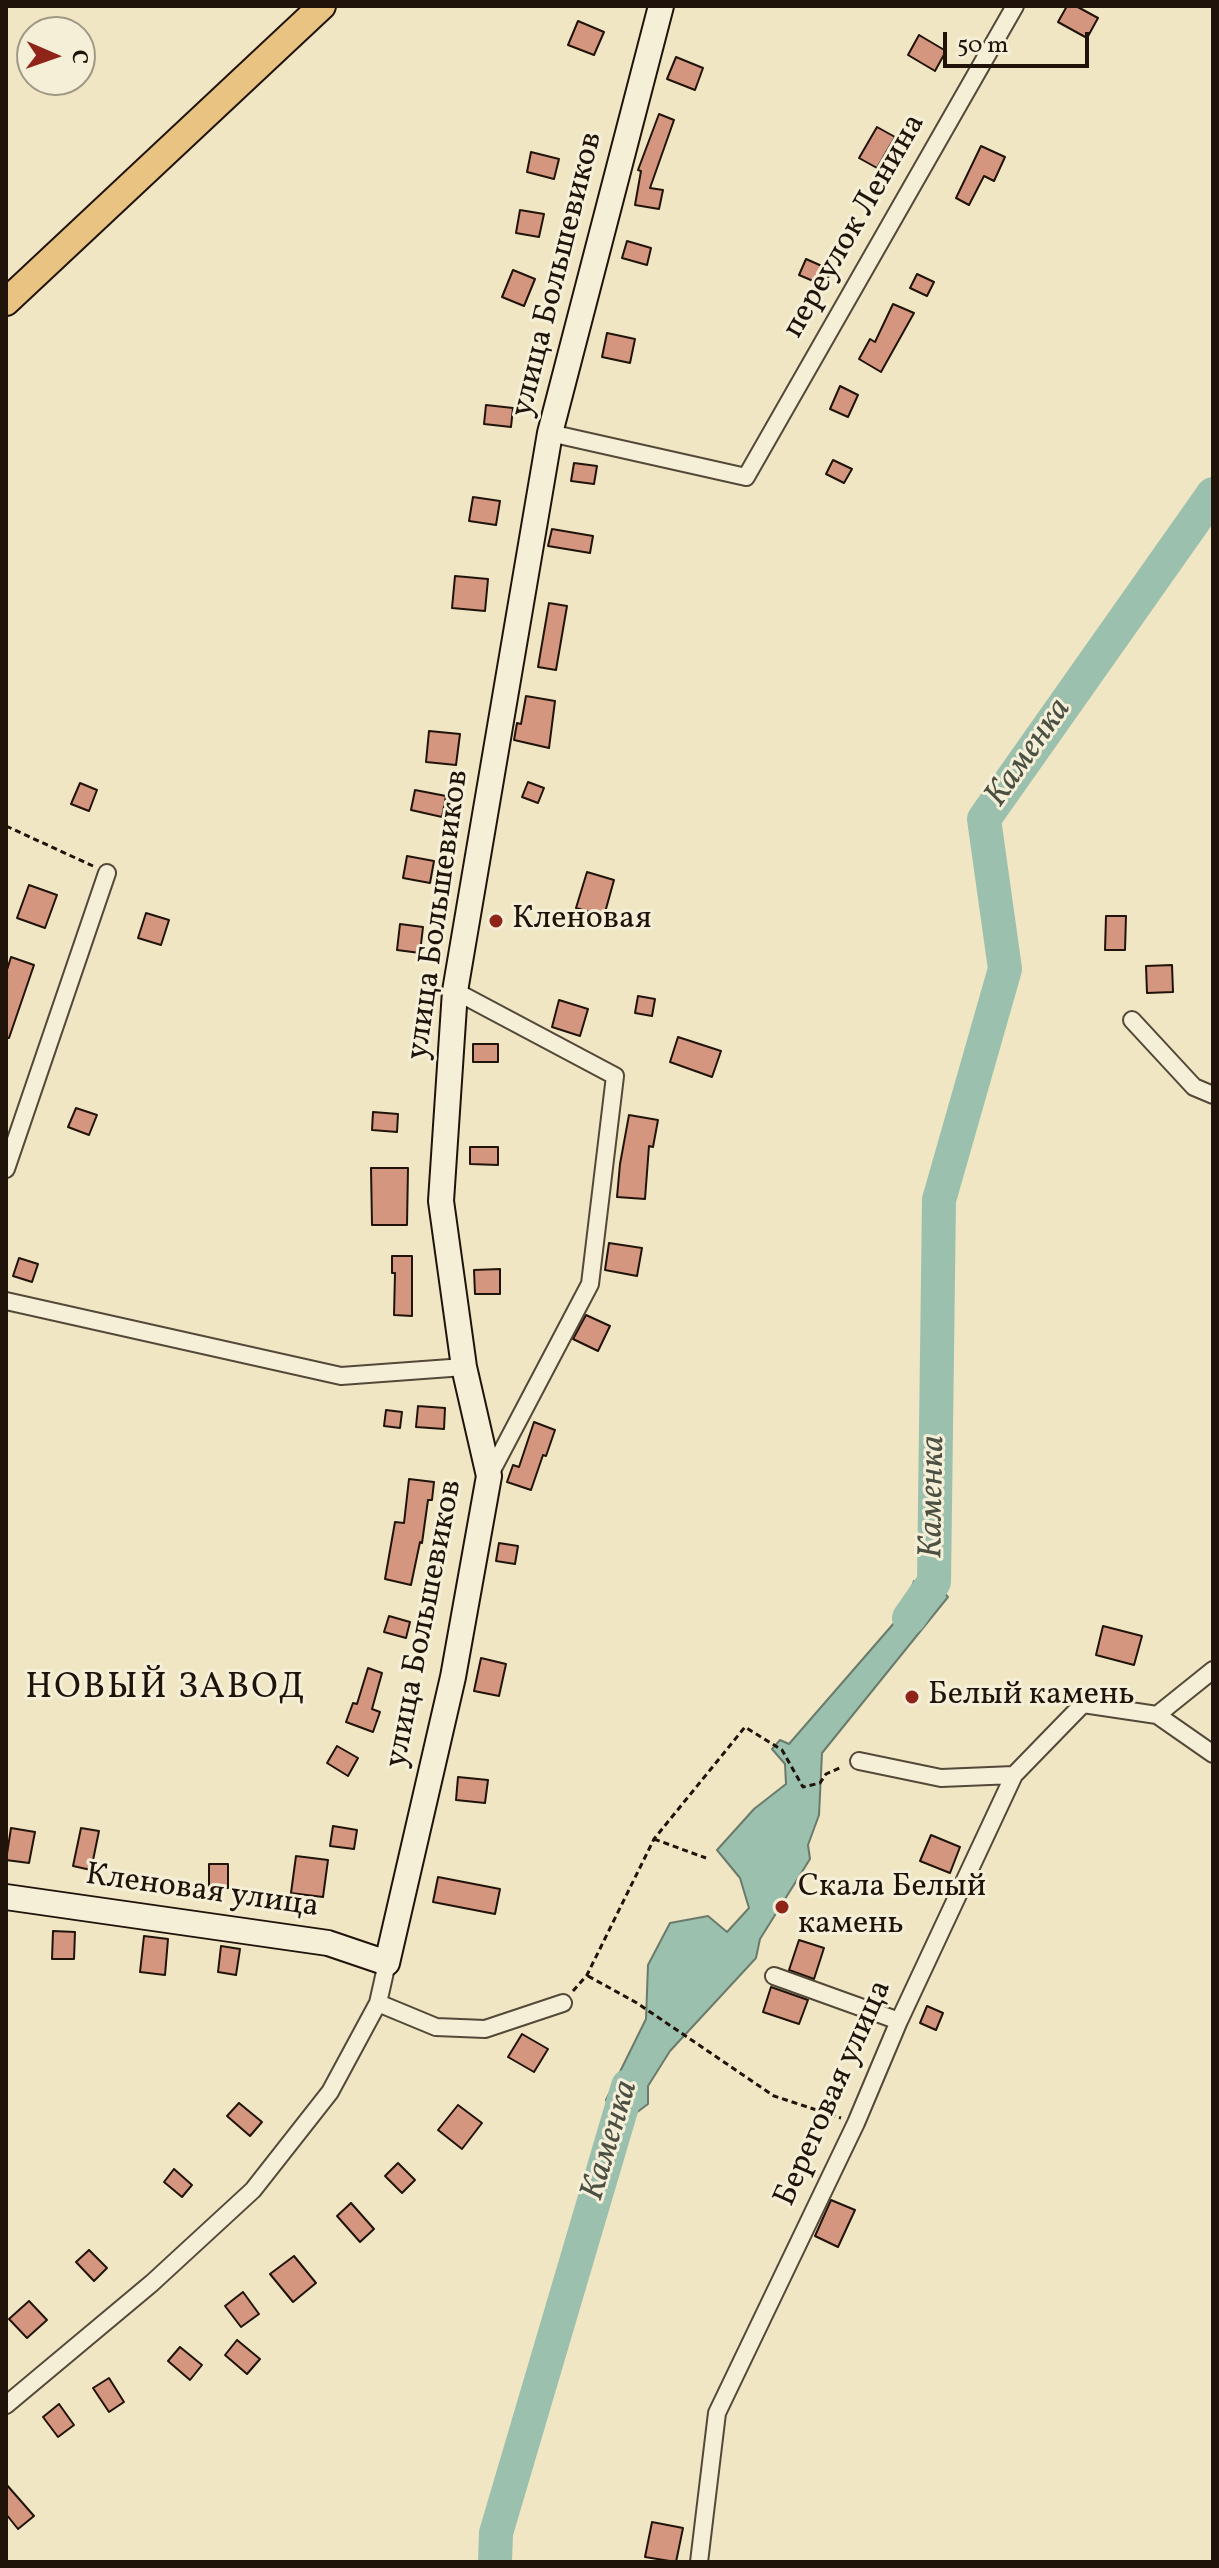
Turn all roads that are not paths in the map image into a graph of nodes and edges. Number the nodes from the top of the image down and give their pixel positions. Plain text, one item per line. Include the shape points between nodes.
1 (322, 6) edge
2 (661, 6) edge
3 (1015, 6) edge
4 (6, 302) edge
5 (550, 433) junction
6 (107, 873) road end
7 (455, 991) junction
8 (1132, 1020) dead end
9 (1213, 1095) edge
10 (6, 1169) edge
11 (6, 1301) edge
12 (464, 1367) junction
13 (489, 1476) junction
14 (1213, 1670) edge
15 (1157, 1715) junction
16 (1213, 1754) edge
17 (859, 1761) dead end
18 (1014, 1775) junction
19 (6, 1897) edge
20 (387, 1963) junction
21 (774, 1976) dead end
22 (378, 2003) junction
23 (563, 2003) road end
24 (899, 2021) junction
25 (6, 2405) edge
26 (699, 2562) edge

1 - 4 main road
2 - 5 street, улица Большевиков
3 - 5 street, переулок Ленина via 746,477
5 - 7 street, улица Большевиков
6 - 10 street
7 - 12 street, улица Большевиков via 441,1201
7 - 13 street via 615,1076 590,1284
8 - 9 street via 1194,1087
11 - 12 street via 341,1376
12 - 13 street, улица Большевиков
13 - 20 street, улица Большевиков via 453,1677
14 - 15 street
15 - 16 street
15 - 18 street, Береговая улица via 1083,1704
17 - 18 street via 941,1778
18 - 24 street, Береговая улица
19 - 20 street, Кленовая улица via 328,1943
20 - 22 street, улица Большевиков
21 - 24 street
22 - 23 street via 436,2027 485,2029
22 - 25 street, улица Большевиков via 330,2092 253,2190
24 - 26 street, Береговая улица via 717,2413

